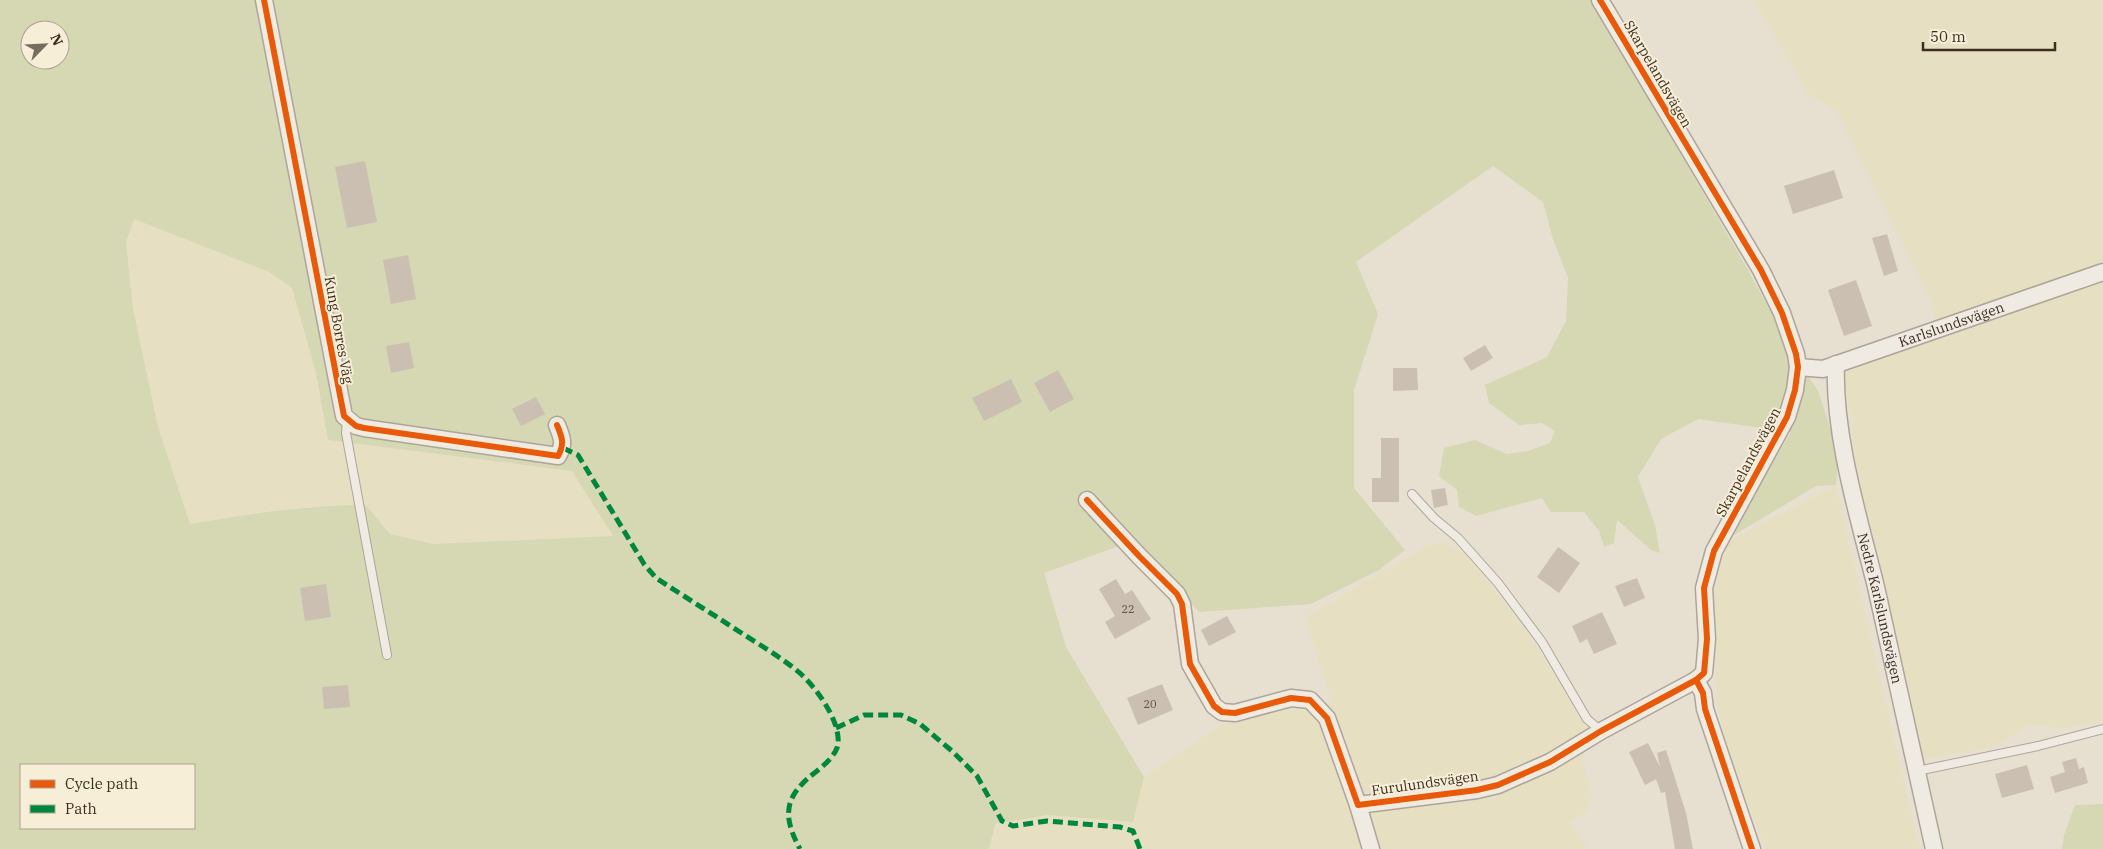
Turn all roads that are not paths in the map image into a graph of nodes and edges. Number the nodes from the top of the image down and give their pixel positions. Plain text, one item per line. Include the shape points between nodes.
1 (264, 0) edge
2 (1600, 0) edge
3 (2103, 272) edge
4 (1836, 364) junction
5 (1798, 367) junction
6 (347, 420) junction
7 (557, 425) dead end
8 (1412, 494) dead end
9 (1087, 500) dead end
10 (387, 655) dead end
11 (1696, 680) junction
12 (2103, 729) edge
13 (1601, 731) junction
14 (1917, 771) junction
15 (1358, 805) junction
16 (1371, 849) edge
17 (1752, 849) edge
18 (1934, 849) edge

1 - 6 street, Kung Borres Väg via 340,407
2 - 5 street, Skarpelandsvägen via 1761,270 1782,312
3 - 4 street, Karlslundsvägen
4 - 5 street, Karlslundsvägen via 1812,370
4 - 14 street, Nedre Karlslundsvägen via 1842,438
5 - 11 street, Skarpelandsvägen via 1787,417 1714,551 1704,588 1707,660 1704,674
6 - 7 street via 364,428 558,456 563,448
6 - 10 lane via 346,433
8 - 13 lane via 1458,538 1498,583 1542,642 1587,719
9 - 15 street, Furulundsvägen via 1177,594 1182,604 1190,664 1214,706 1222,712 1235,713 1291,698 1310,700 1327,718
11 - 13 street, Furulundsvägen
11 - 17 street via 1703,693
12 - 14 lane
13 - 15 street, Furulundsvägen via 1550,762 1498,785
14 - 18 street, Nedre Karlslundsvägen
15 - 16 street

